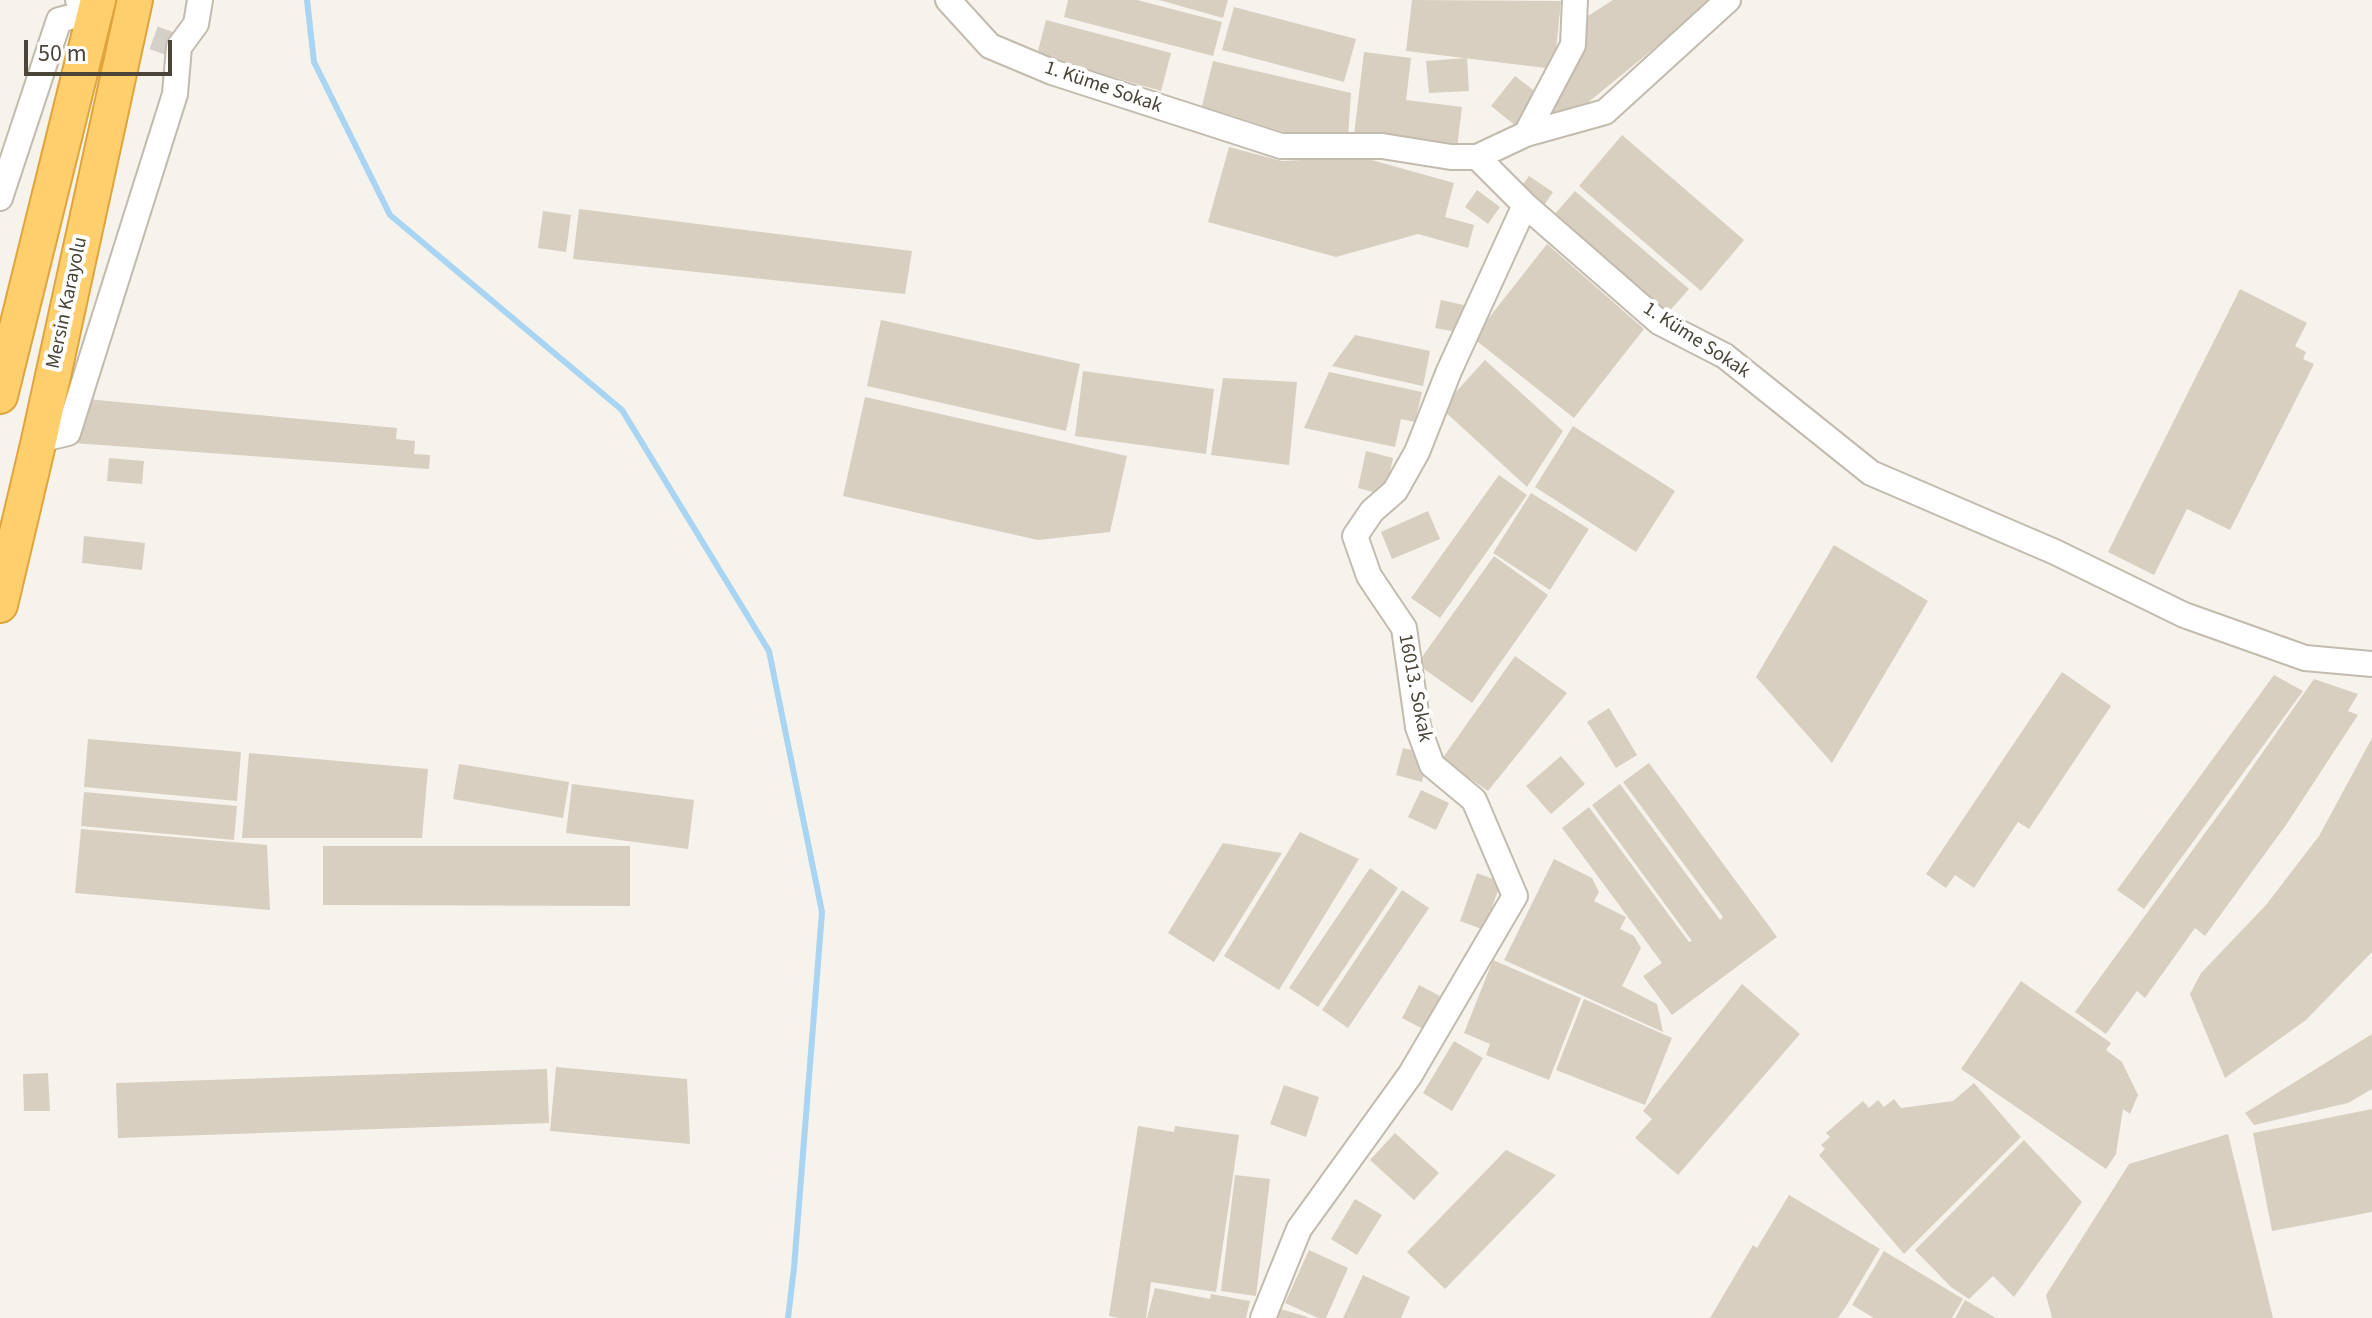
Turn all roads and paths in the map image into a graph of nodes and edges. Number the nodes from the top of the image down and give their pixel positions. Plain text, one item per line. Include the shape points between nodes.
1 (78, 0) edge
2 (98, 0) edge
3 (135, 0) edge
4 (200, 0) edge
5 (948, 0) edge
6 (1575, 0) edge
7 (1728, 0) edge
8 (1526, 134) junction
9 (1477, 157) junction
10 (0, 198) edge
11 (1525, 205) junction
12 (0, 395) edge
13 (39, 440) junction
14 (0, 605) edge
15 (2372, 664) edge
16 (1263, 1318) edge

1 - 10 street via 86,13 59,20
2 - 12 highway, Mersin Karayolu
3 - 13 highway, Mersin Karayolu
4 - 13 street via 196,24 179,47 175,94 68,433
5 - 9 street, 1. Küme Sokak via 990,46 1052,72 1281,146 1382,146
6 - 8 street via 1573,45
7 - 8 street via 1605,112
8 - 9 street
9 - 11 street, 1. Küme Sokak
11 - 15 street, 1. Küme Sokak via 1659,322 1725,356 1871,473 2055,552 2184,615 2305,658
11 - 16 street, 16013. Sokak via 1417,452 1395,491 1355,536 1369,576 1404,628 1418,727 1432,765 1474,800 1515,896 1410,1075 1299,1229
13 - 14 highway, Mersin Karayolu

